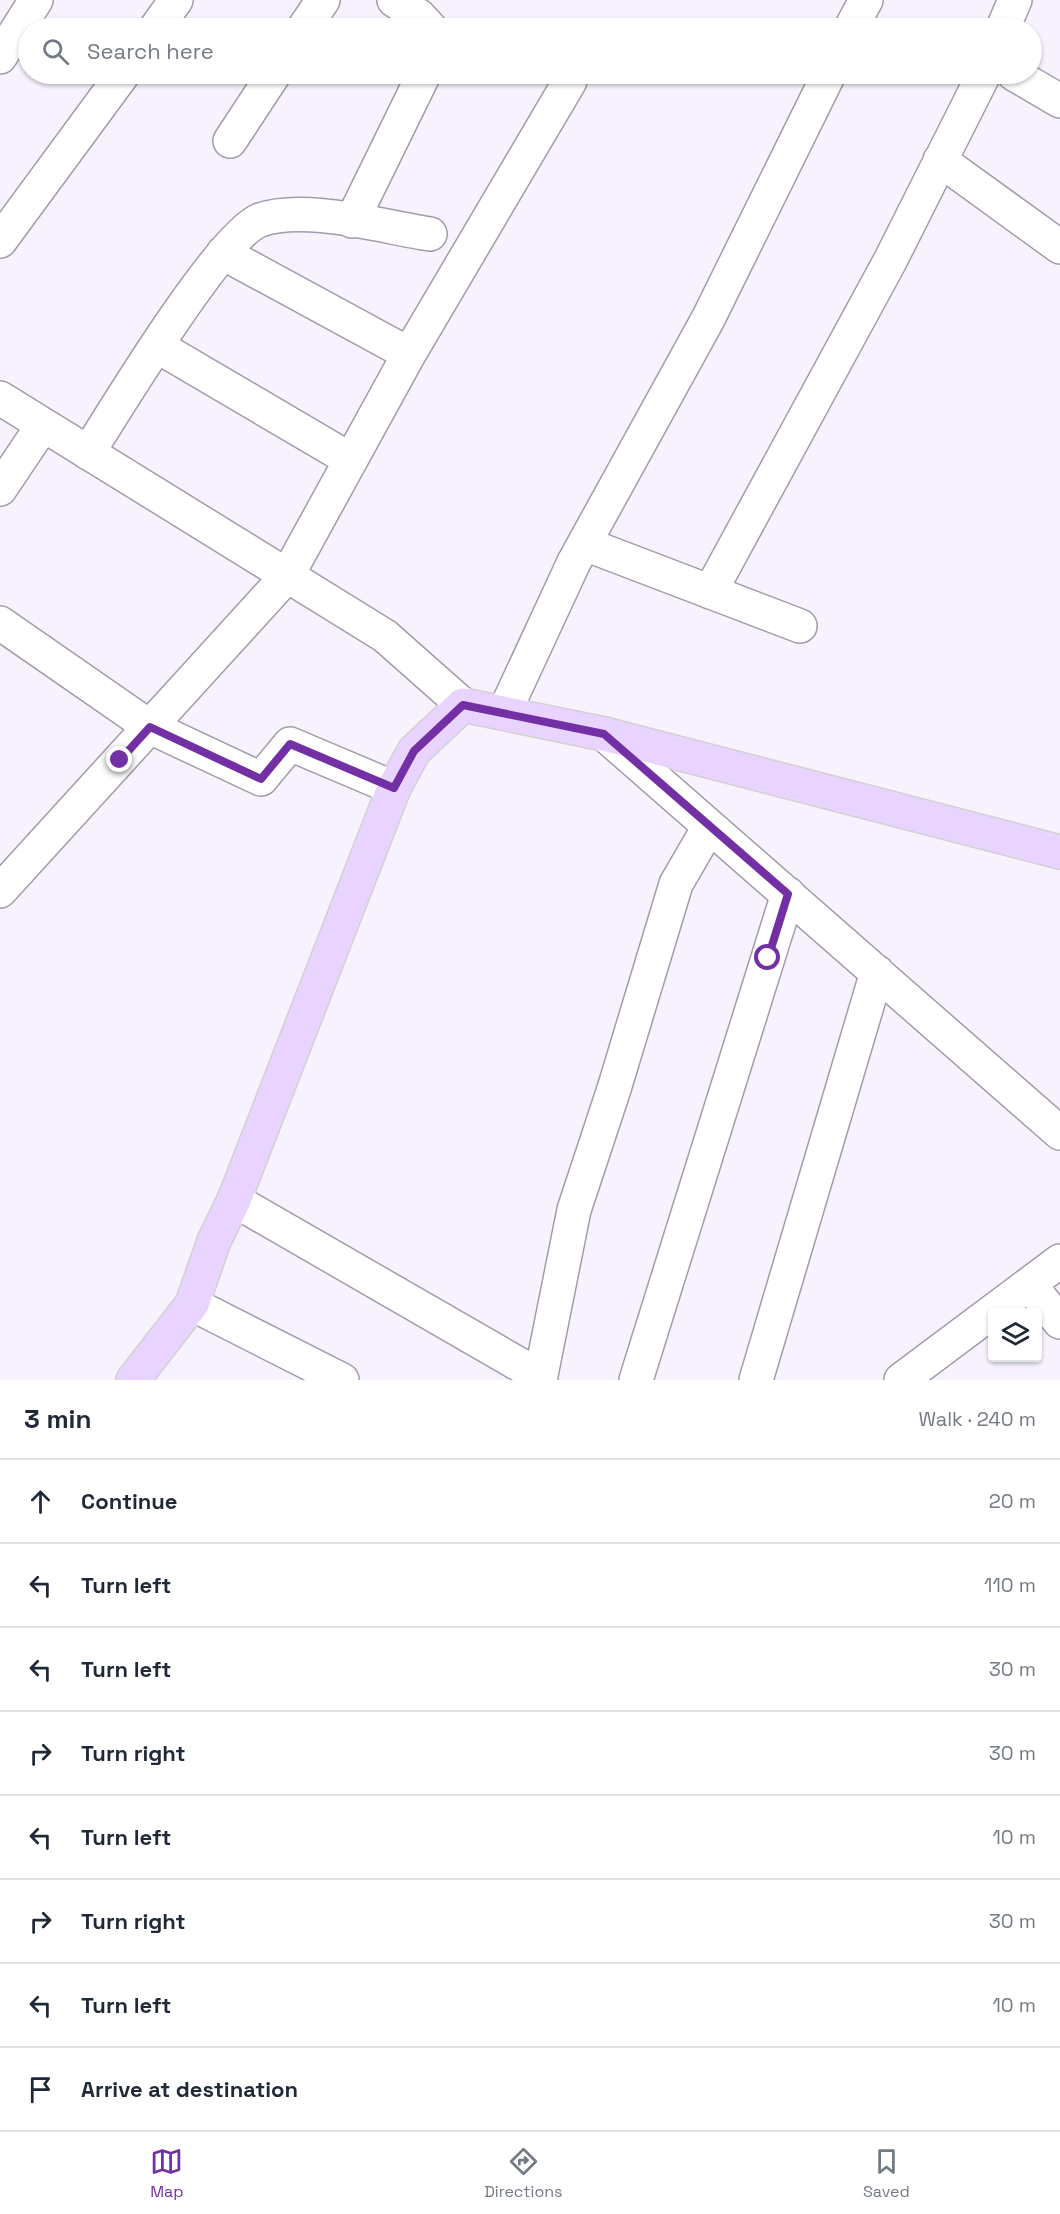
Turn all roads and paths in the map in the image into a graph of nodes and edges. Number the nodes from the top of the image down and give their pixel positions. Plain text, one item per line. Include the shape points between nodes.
1 (36, 0) edge
2 (176, 0) edge
3 (323, 0) edge
4 (394, 0) edge
5 (866, 0) edge
6 (1015, 0) edge
7 (25, 18) edge
8 (163, 18) edge
9 (311, 18) edge
10 (421, 18) edge
11 (856, 18) edge
12 (1007, 18) edge
13 (18, 28) edge
14 (0, 57) edge
15 (116, 84) edge
16 (267, 84) edge
17 (419, 84) edge
18 (568, 84) edge
19 (824, 84) edge
20 (979, 84) edge
21 (1031, 84) edge
22 (1060, 101) edge
23 (230, 141) dead end
24 (940, 160) junction
25 (352, 221) junction
26 (430, 234) dead end
27 (0, 241) edge
28 (1060, 247) edge
29 (222, 253) junction
30 (158, 346) junction
31 (409, 354) junction
32 (0, 398) edge
33 (43, 425) junction
34 (88, 453) junction
35 (351, 460) junction
36 (0, 489) edge
37 (585, 544) junction
38 (287, 576) junction
39 (710, 592) junction
40 (0, 623) edge
41 (800, 626) dead end
42 (463, 705) junction
43 (504, 713) junction
44 (150, 727) junction
45 (604, 734) junction
46 (394, 788) junction
47 (709, 828) junction
48 (1060, 852) edge
49 (0, 891) edge
50 (788, 894) junction
51 (877, 972) junction
52 (1060, 1132) edge
53 (234, 1200) junction
54 (1060, 1261) edge
55 (1029, 1284) junction
56 (192, 1304) junction
57 (1060, 1322) edge
58 (541, 1378) edge
59 (133, 1380) edge
60 (342, 1380) edge
61 (636, 1380) edge
62 (756, 1380) edge
63 (901, 1380) edge

1 - 7 street
2 - 8 street
3 - 9 street
4 - 10 street
5 - 11 street
6 - 12 street
13 - 14 street
15 - 27 street
16 - 23 street
17 - 25 street
18 - 31 street
19 - 37 street via 708,319
20 - 24 street
21 - 22 street
24 - 28 street
24 - 39 street via 890,261
25 - 26 street
25 - 29 street via 304,213 259,221
29 - 30 street
29 - 31 street
30 - 34 street
30 - 35 street
31 - 35 street
32 - 33 street
33 - 34 street
33 - 36 street
34 - 38 street
35 - 38 street
37 - 39 street
37 - 43 street
38 - 42 street via 385,636
38 - 44 street
39 - 41 street
40 - 44 street
42 - 43 main road
42 - 46 main road via 414,751
43 - 45 main road
44 - 46 street via 261,779 290,744
44 - 49 street
45 - 47 street
45 - 48 main road
46 - 53 main road
47 - 50 street
47 - 58 street via 676,884 574,1210
50 - 51 street
50 - 61 street
51 - 52 street
51 - 62 street
53 - 56 main road via 214,1241
53 - 58 street
54 - 55 street
55 - 57 street
55 - 63 street
56 - 59 main road
56 - 60 street

